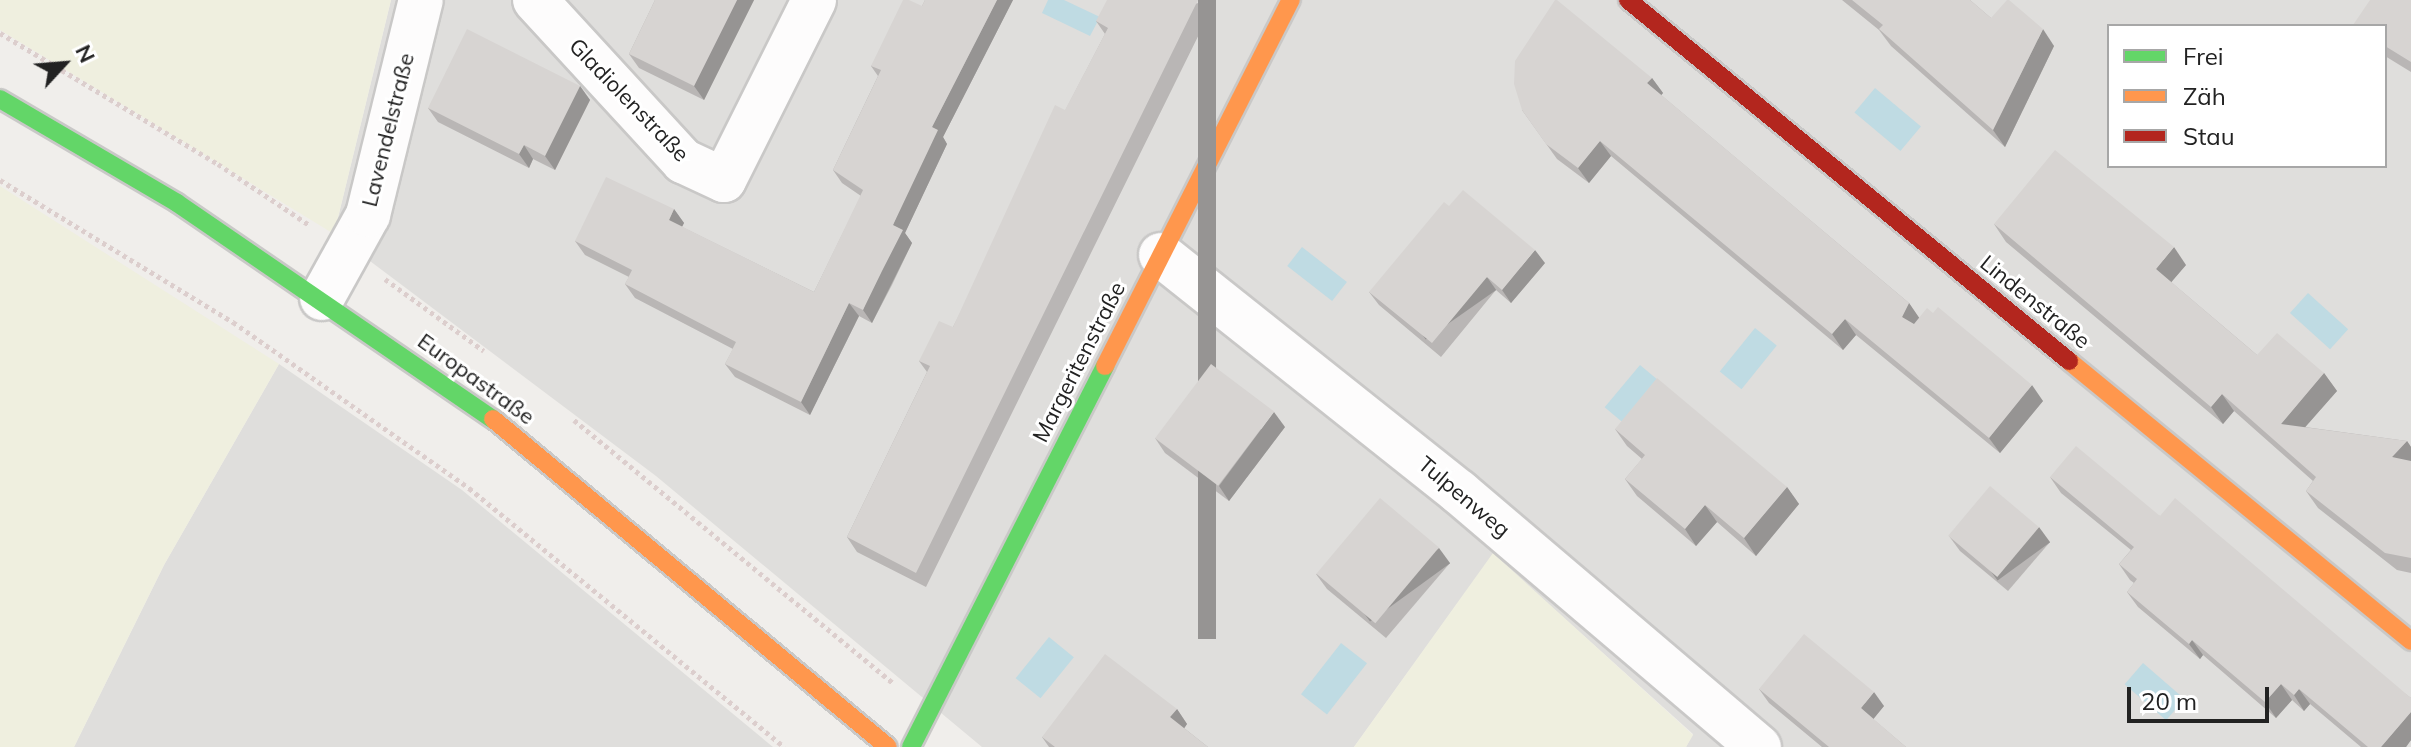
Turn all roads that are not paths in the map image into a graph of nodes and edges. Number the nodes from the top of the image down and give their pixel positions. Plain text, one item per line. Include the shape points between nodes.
1 (421, 0) edge
2 (535, 0) edge
3 (814, 0) edge
4 (1291, 0) edge
5 (1628, 0) edge
6 (0, 99) edge
7 (1161, 255) junction
8 (322, 298) junction
9 (2411, 641) edge
10 (888, 747) edge
11 (911, 747) edge
12 (1759, 747) edge

1 - 8 street, Lavendelstraße via 368,215
2 - 3 street, Gladiolenstraße via 683,161 724,180
4 - 7 street, Margeritenstraße
5 - 9 street, Lindenstraße
6 - 8 street, Europastraße via 177,203
7 - 11 street, Margeritenstraße
7 - 12 street, Tulpenweg via 1459,492
8 - 10 street, Europastraße via 495,420

